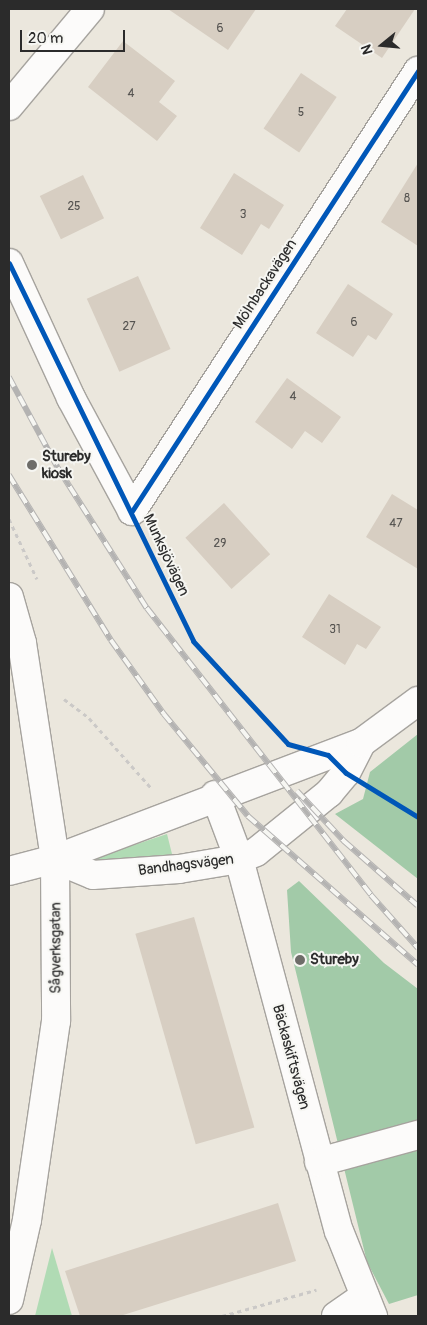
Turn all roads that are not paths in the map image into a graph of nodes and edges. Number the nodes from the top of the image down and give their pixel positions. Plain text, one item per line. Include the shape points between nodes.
1 (90, 9) edge
2 (418, 71) edge
3 (9, 106) edge
4 (9, 263) edge
5 (132, 510) joint
6 (9, 597) edge
7 (418, 702) edge
8 (361, 743) junction
9 (215, 796) junction
10 (239, 859) junction
11 (55, 860) junction
12 (9, 871) edge
13 (418, 1136) edge
14 (319, 1162) junction
15 (10, 1287) edge
16 (365, 1297) edge
17 (336, 1316) edge

1 - 3 street
2 - 5 street, Mölnbackavägen
4 - 5 street, Munksjövägen via 71,398
6 - 11 street, Sågverksgatan via 22,643
7 - 8 street, Bandhagsvägen
8 - 9 street, Bandhagsvägen
8 - 10 street, Bandhagsvägen via 346,773 328,793 256,852
9 - 10 street, Bäckaskiftsvägen
9 - 11 street, Bandhagsvägen
10 - 11 street, Bandhagsvägen via 179,869 92,875
10 - 14 street, Bäckaskiftsvägen
11 - 12 street, Bandhagsvägen
11 - 15 street, Sågverksgatan via 56,1021 27,1220
13 - 14 street
14 - 16 street, Bäckaskiftsvägen
16 - 17 street

